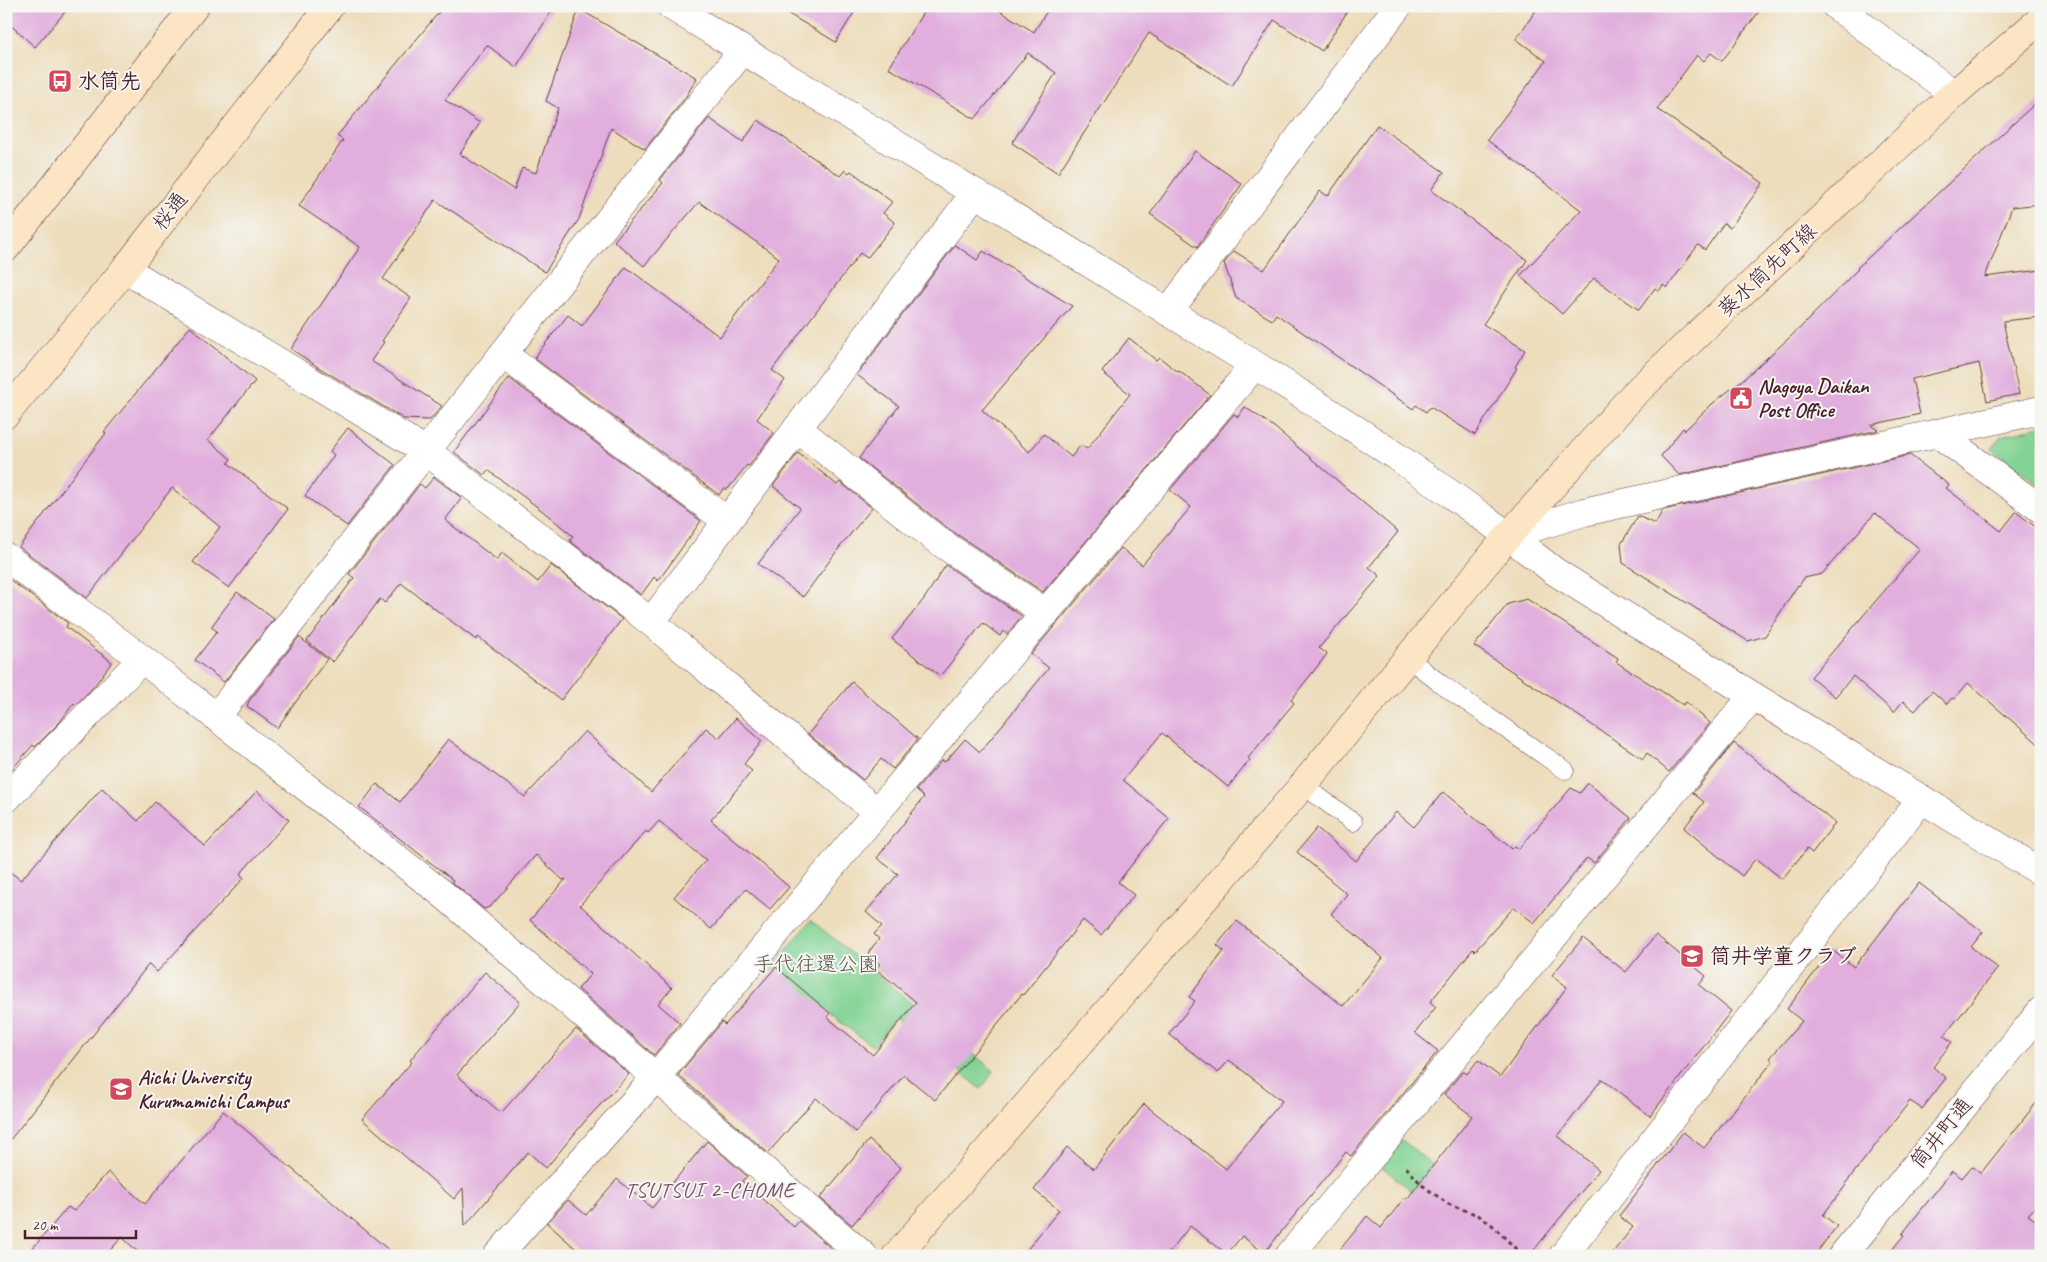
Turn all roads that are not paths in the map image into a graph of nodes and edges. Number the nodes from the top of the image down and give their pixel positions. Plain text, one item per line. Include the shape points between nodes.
1 (330, 6) edge
2 (671, 6) edge
3 (1398, 6) edge
4 (1836, 6) edge
5 (188, 7) edge
6 (2041, 19) edge
7 (743, 50) junction
8 (1954, 94) junction
9 (974, 193) junction
10 (6, 248) edge
11 (125, 269) junction
12 (1168, 312) junction
13 (503, 354) junction
14 (1255, 365) junction
15 (2041, 410) edge
16 (6, 414) edge
17 (797, 428) junction
18 (1936, 433) junction
19 (426, 451) junction
20 (2041, 510) edge
21 (727, 521) junction
22 (1509, 535) junction
23 (6, 557) edge
24 (1046, 613) junction
25 (651, 622) junction
26 (1408, 658) junction
27 (142, 659) junction
28 (1753, 696) junction
29 (216, 717) junction
30 (1565, 770) dead end
31 (1302, 785) junction
32 (6, 799) edge
33 (1921, 800) junction
34 (877, 812) junction
35 (1353, 822) dead end
36 (2041, 870) edge
37 (2041, 1011) edge
38 (656, 1077) junction
39 (497, 1256) edge
40 (864, 1256) edge
41 (896, 1256) edge
42 (1289, 1256) edge
43 (1563, 1256) edge
44 (1842, 1256) edge

1 - 11 street, 桜通
2 - 7 street
3 - 12 street
4 - 8 street
5 - 10 street
6 - 8 street, 葵水筒先町線
7 - 9 street
7 - 13 street
8 - 22 street, 葵水筒先町線 via 1634,394
9 - 12 street
9 - 17 street
11 - 16 street, 桜通
11 - 19 street
12 - 14 street
13 - 19 street
13 - 21 street
14 - 22 street via 1330,412
14 - 24 street
15 - 18 street
17 - 21 street
17 - 24 street via 937,540
18 - 20 street
18 - 22 street via 1584,512
19 - 25 street
19 - 29 street
21 - 25 street
22 - 26 street, 葵水筒先町線
22 - 28 street via 1554,571
23 - 27 street
24 - 34 street
25 - 34 street
26 - 30 lane
26 - 31 street, 葵水筒先町線
27 - 29 street
27 - 32 street
28 - 33 street
28 - 42 street
29 - 38 street via 444,895
31 - 35 lane
31 - 41 street, 葵水筒先町線
33 - 36 street
33 - 43 street
34 - 38 street
37 - 44 street, 筒井町通
38 - 39 street
38 - 40 street

